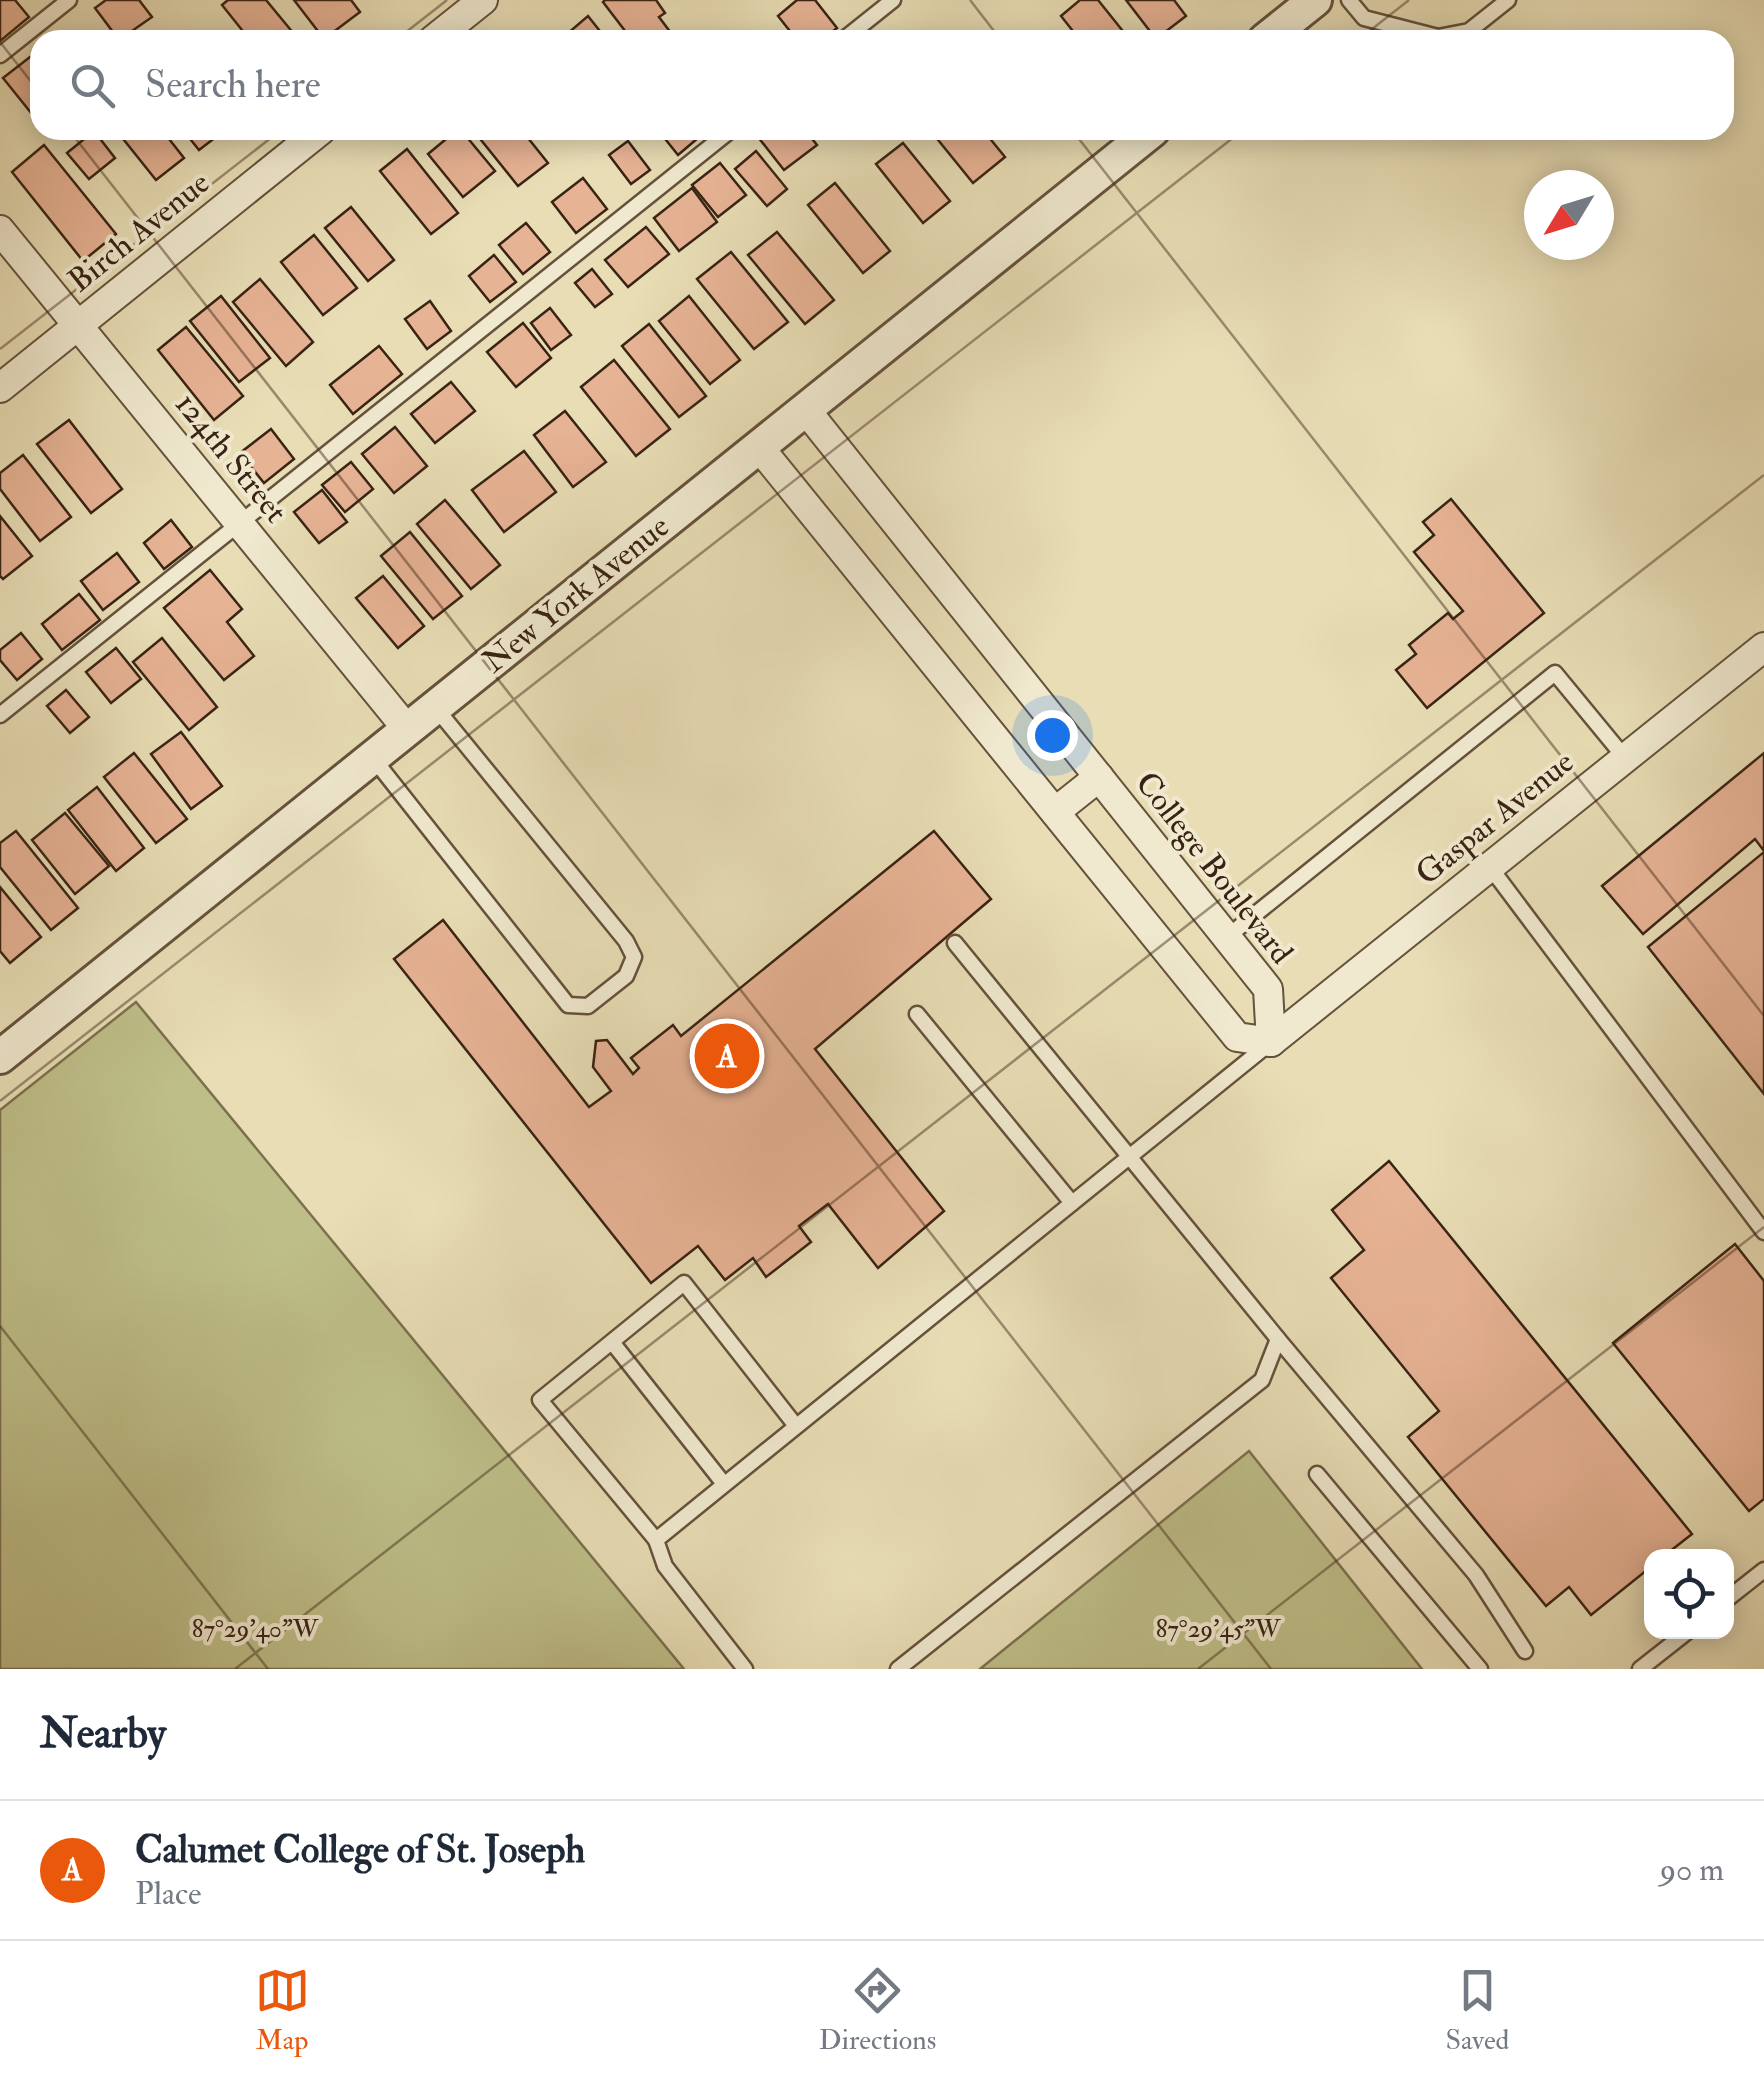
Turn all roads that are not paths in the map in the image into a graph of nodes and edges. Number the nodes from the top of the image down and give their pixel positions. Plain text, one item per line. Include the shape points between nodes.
1 (69, 0) edge
2 (483, 0) edge
3 (893, 0) edge
4 (1314, 0) edge
5 (1348, 0) edge
6 (1508, 0) edge
7 (31, 30) edge
8 (446, 30) edge
9 (856, 30) edge
10 (1277, 30) edge
11 (1411, 30) edge
12 (1470, 30) edge
13 (30, 31) edge
14 (0, 55) edge
15 (309, 140) edge
16 (719, 140) edge
17 (1140, 140) edge
18 (0, 230) edge
19 (78, 326) junction
20 (0, 388) edge
21 (805, 409) junction
22 (759, 447) junction
23 (240, 524) junction
24 (1764, 648) edge
25 (435, 707) junction
26 (0, 716) edge
27 (407, 730) junction
28 (372, 758) junction
29 (1626, 758) junction
30 (1099, 777) junction
31 (1056, 812) junction
32 (1490, 867) junction
33 (1227, 938) junction
34 (955, 943) dead end
35 (916, 1014) dead end
36 (1271, 1042) junction
37 (0, 1057) edge
38 (1130, 1156) junction
39 (1072, 1204) junction
40 (1764, 1232) edge
41 (1278, 1339) junction
42 (612, 1342) junction
43 (796, 1426) junction
44 (1317, 1474) dead end
45 (724, 1484) junction
46 (656, 1540) junction
47 (1764, 1570) edge
48 (1734, 1594) edge
49 (1678, 1639) edge
50 (1525, 1652) dead end
51 (746, 1669) edge
52 (898, 1669) edge
53 (1480, 1669) edge
54 (1640, 1669) edge

1 - 7 lane
2 - 8 street
3 - 9 lane
4 - 10 street
5 - 11 lane via 1364,18
6 - 12 lane
13 - 14 lane
15 - 19 street, Birch Avenue
16 - 23 lane
17 - 21 street, New York Avenue
18 - 19 street, 124th Street
19 - 20 street, Birch Avenue
19 - 23 street, 124th Street
21 - 22 street, New York Avenue
21 - 30 street, College Boulevard
22 - 25 street, New York Avenue
22 - 31 street
23 - 26 lane
23 - 27 street, 124th Street
24 - 29 street, Gaspar Avenue
25 - 27 street, New York Avenue
25 - 28 lane via 626,941 634,958 626,976 588,1006 568,1005
27 - 28 street, New York Avenue
28 - 37 street, New York Avenue
29 - 32 street, Gaspar Avenue
29 - 33 lane via 1555,673
30 - 31 street
30 - 33 street, College Boulevard
31 - 36 street via 1237,1036
32 - 36 street, Gaspar Avenue
32 - 40 lane
33 - 36 street, College Boulevard via 1268,989
34 - 38 lane
35 - 39 lane
36 - 38 lane
38 - 39 lane
38 - 41 lane
39 - 43 lane
41 - 50 lane via 1476,1575
41 - 52 lane via 1262,1380
42 - 43 lane via 684,1283
42 - 45 lane
42 - 46 lane via 540,1400
43 - 45 lane
44 - 53 lane
45 - 46 lane
46 - 51 lane via 665,1566
47 - 48 lane
49 - 54 lane

